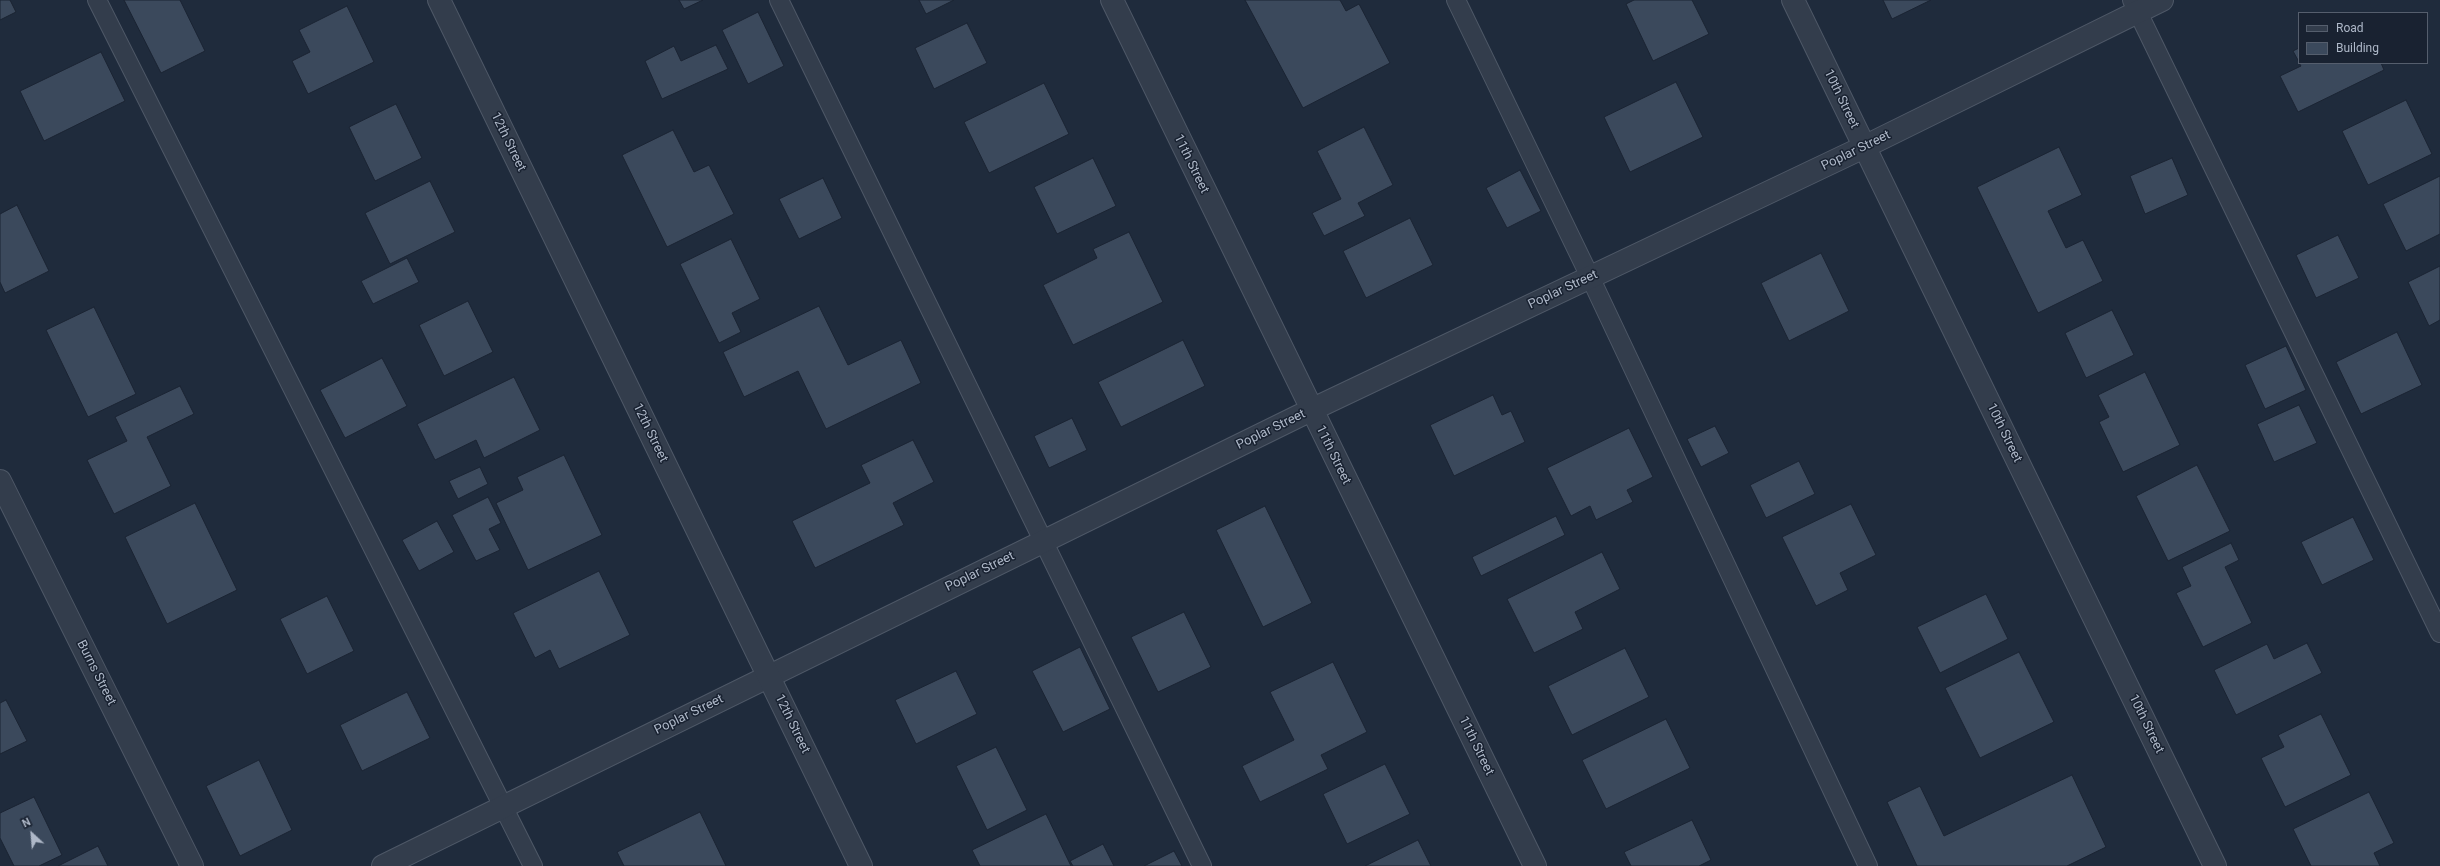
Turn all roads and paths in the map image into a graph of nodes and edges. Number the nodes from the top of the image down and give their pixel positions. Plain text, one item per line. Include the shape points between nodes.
1 (97, 0) edge
2 (439, 0) edge
3 (779, 0) edge
4 (1112, 0) edge
5 (1456, 0) edge
6 (1793, 0) edge
7 (2162, 0) edge
8 (2135, 6) edge
9 (1864, 147) junction
10 (1590, 277) junction
11 (1311, 410) junction
12 (0, 481) edge
13 (1044, 541) junction
14 (2440, 633) edge
15 (768, 676) junction
16 (504, 806) junction
17 (192, 866) edge
18 (383, 866) edge
19 (533, 866) edge
20 (861, 866) edge
21 (1202, 866) edge
22 (1535, 866) edge
23 (1868, 866) edge
24 (2215, 866) edge

1 - 16 lane
2 - 15 street, 12th Street
3 - 13 lane
4 - 11 street, 11th Street
5 - 10 lane
6 - 9 street, 10th Street
7 - 8 street, Poplar Street
8 - 9 street, Poplar Street
8 - 14 lane
9 - 10 street, Poplar Street
9 - 24 street, 10th Street
10 - 11 street, Poplar Street
10 - 23 lane
11 - 13 street, Poplar Street
11 - 22 street, 11th Street
12 - 17 street, Burns Street
13 - 15 street, Poplar Street
13 - 21 lane
15 - 16 street, Poplar Street
15 - 20 street, 12th Street
16 - 18 street, Poplar Street
16 - 19 lane

